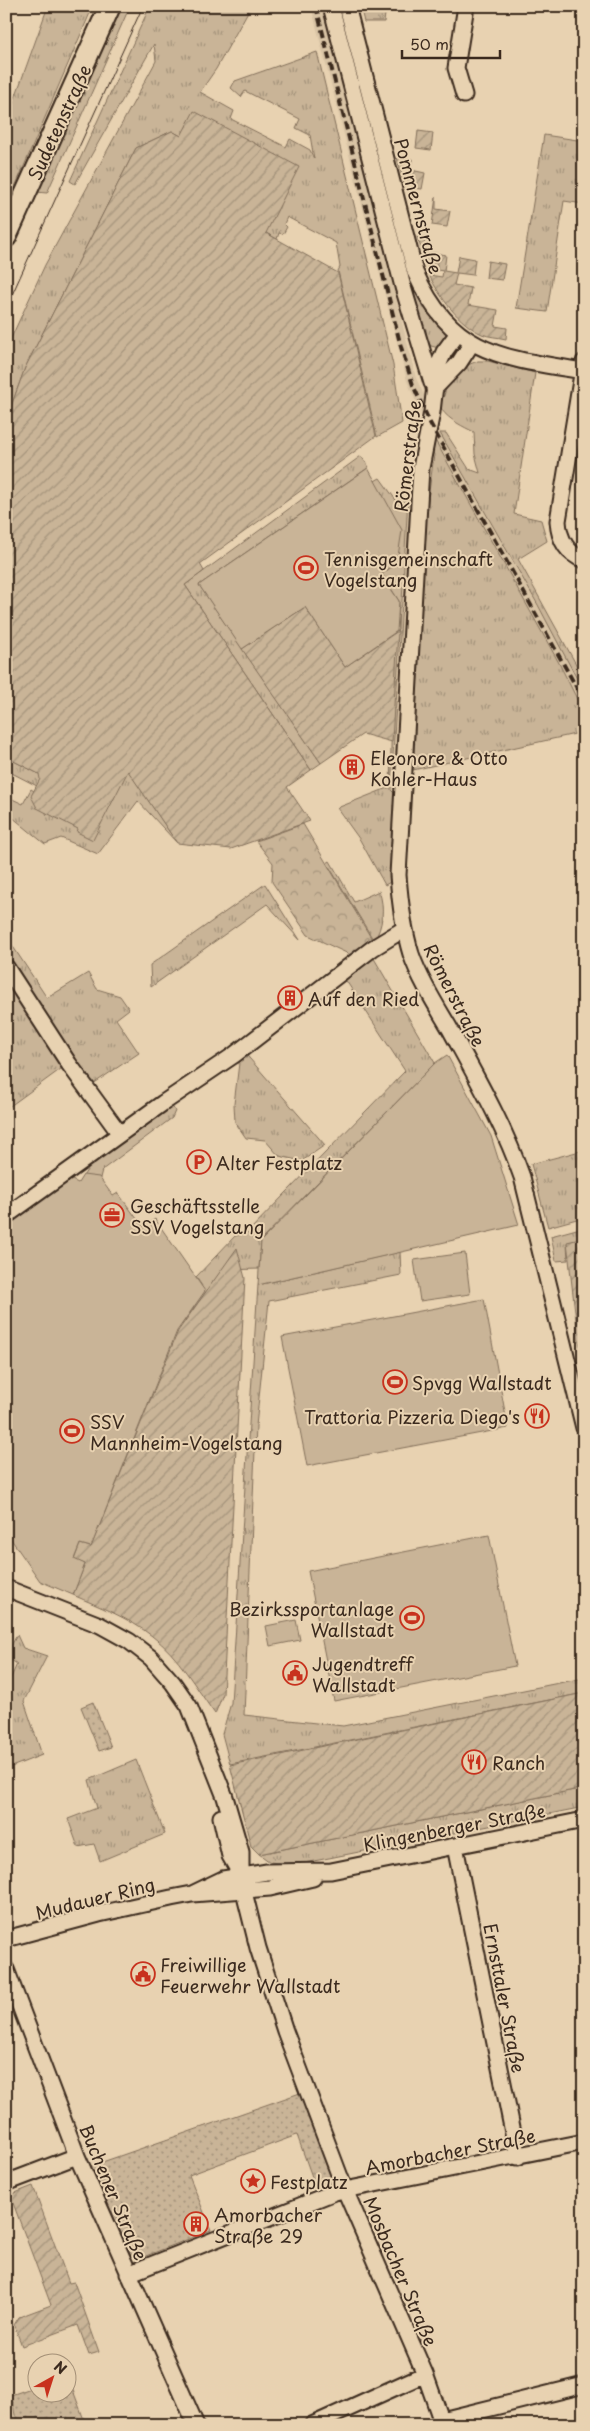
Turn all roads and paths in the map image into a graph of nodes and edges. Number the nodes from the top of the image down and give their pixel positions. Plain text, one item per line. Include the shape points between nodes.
1 (110, 6) edge
2 (331, 6) edge
3 (347, 6) edge
4 (466, 6) edge
5 (464, 95) dead end
6 (6, 237) edge
7 (458, 333) junction
8 (472, 343) junction
9 (583, 368) edge
10 (434, 390) junction
11 (584, 560) edge
12 (404, 929) junction
13 (6, 967) edge
14 (120, 1134) junction
15 (6, 1216) edge
16 (584, 1428) edge
17 (6, 1588) edge
18 (584, 1820) edge
19 (455, 1846) junction
20 (331, 1871) junction
21 (241, 1876) junction
22 (244, 1892) junction
23 (192, 1894) junction
24 (6, 1939) edge
25 (6, 1970) edge
26 (584, 2142) edge
27 (77, 2156) junction
28 (518, 2156) junction
29 (6, 2183) edge
30 (345, 2190) junction
31 (128, 2274) junction
32 (424, 2374) junction
33 (584, 2386) edge
34 (443, 2422) edge
35 (196, 2425) edge
36 (312, 2425) edge

1 - 6 main road, Sudetenstraße
2 - 10 street, Pommernstraße
3 - 7 street, Pommernstraße via 415,272 432,305
4 - 5 street via 456,68
7 - 8 street, Pommernstraße
7 - 10 street via 437,368
8 - 9 street, Pommernstraße via 505,357
8 - 10 street, Römerstraße
9 - 11 street via 558,520 562,541 569,551
10 - 12 street, Römerstraße via 421,468 399,865
12 - 14 street via 373,948 234,1055
12 - 16 street, Römerstraße via 422,978 487,1096 522,1177
13 - 14 street via 69,1064
14 - 15 street
17 - 21 street, Mosbacher Straße via 100,1625 151,1658 173,1683 201,1732 217,1781 217,1798 230,1856
18 - 19 street, Klingenberger Straße
19 - 20 street, Klingenberger Straße
19 - 28 street, Ernsttaler Straße
20 - 21 street, Klingenberger Straße via 267,1872
20 - 22 street, Klingenberger Straße via 308,1880
21 - 22 street, Mosbacher Straße
21 - 23 street, Mudauer Ring via 223,1879
22 - 23 street, Mudauer Ring
22 - 30 street, Mosbacher Straße via 281,2022
23 - 24 street, Mudauer Ring
25 - 27 street, Buchener Straße
26 - 28 street, Amorbacher Straße
27 - 29 street
27 - 31 street, Buchener Straße
28 - 30 street, Amorbacher Straße
30 - 31 street, Amorbacher Straße
30 - 32 street, Mosbacher Straße
31 - 35 street, Buchener Straße
32 - 34 street, Mosbacher Straße
32 - 36 street
33 - 34 street

